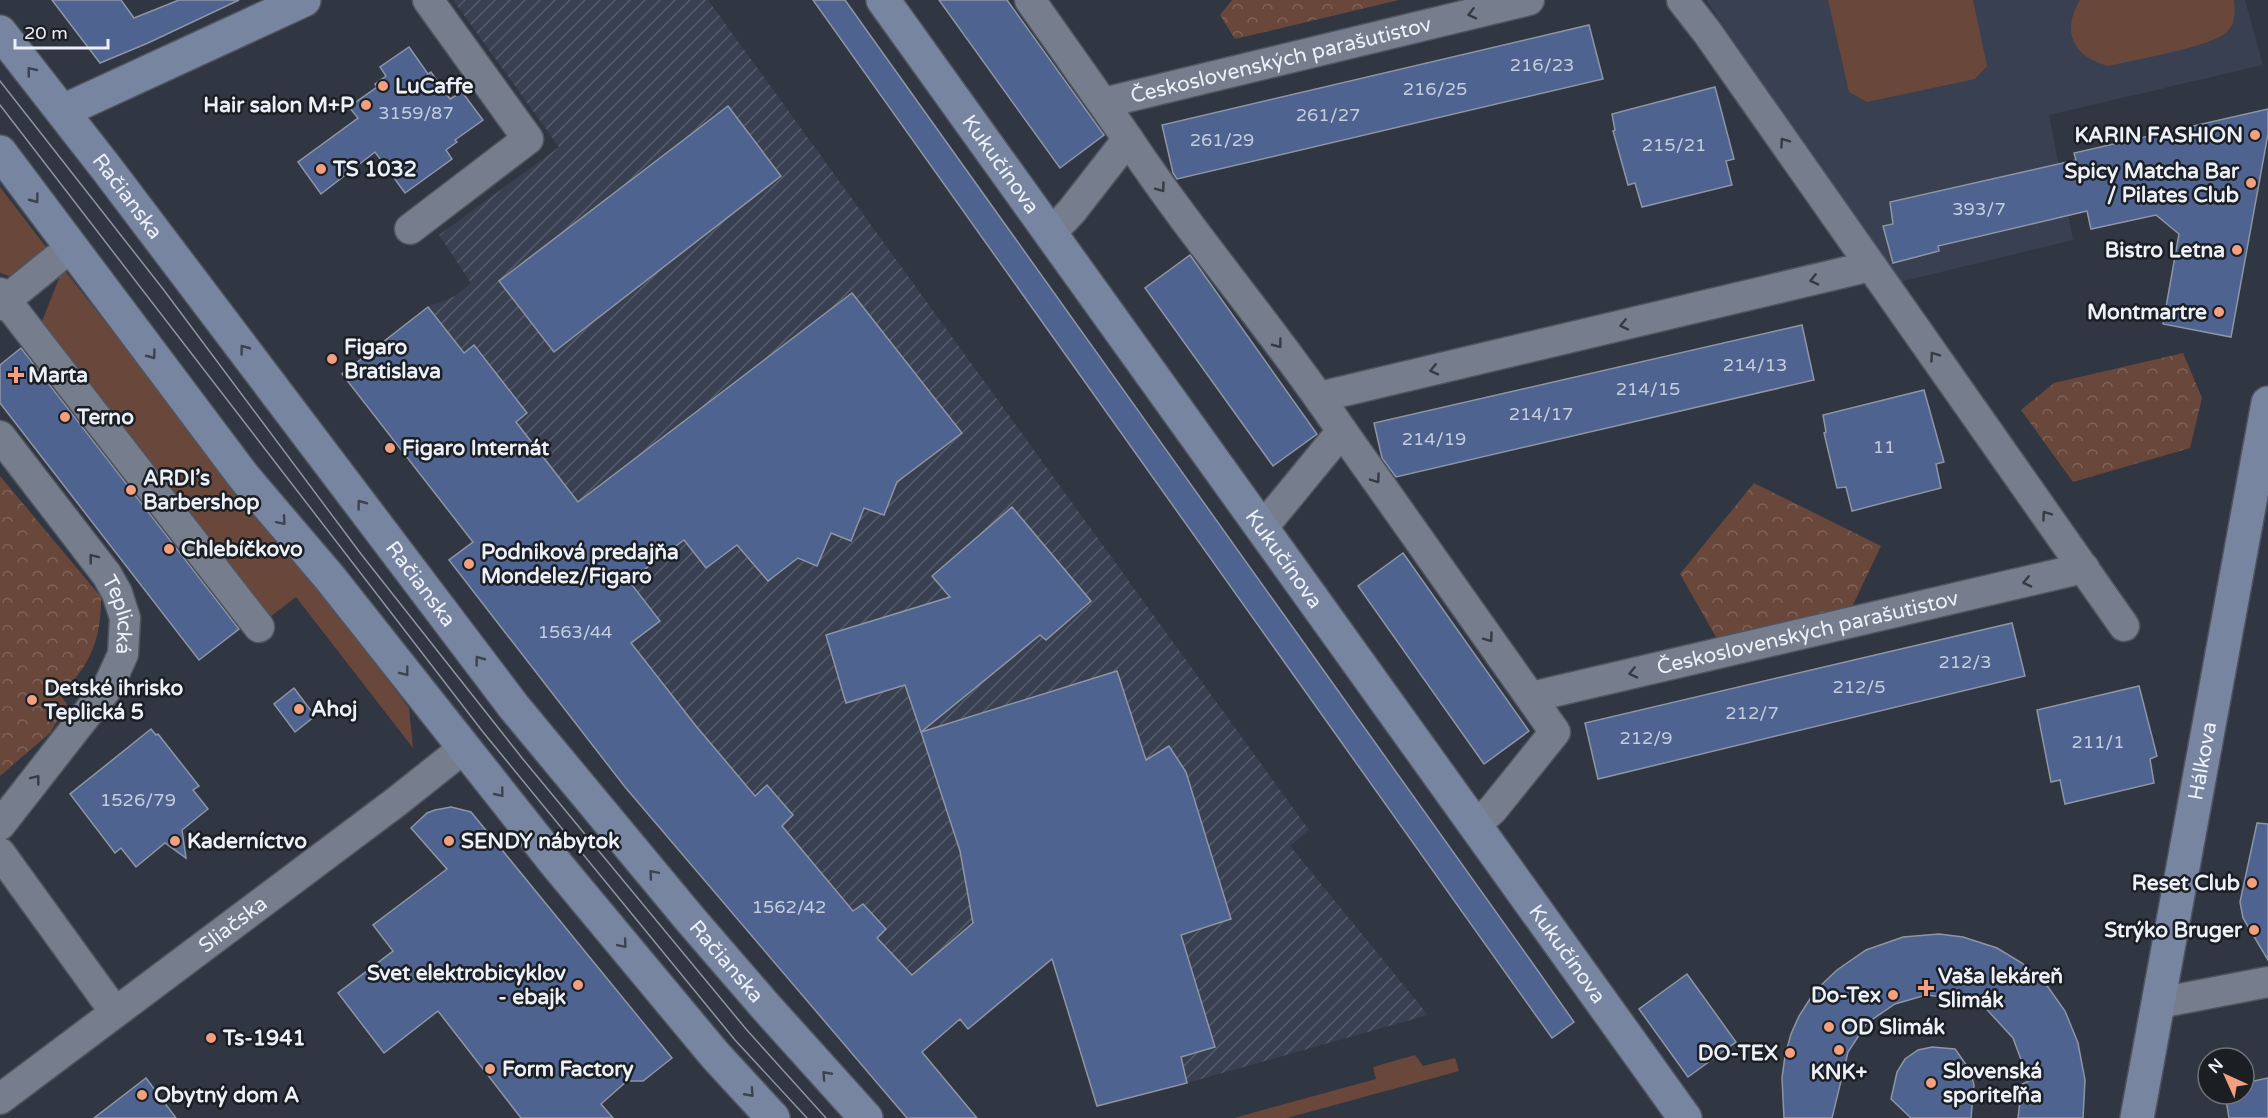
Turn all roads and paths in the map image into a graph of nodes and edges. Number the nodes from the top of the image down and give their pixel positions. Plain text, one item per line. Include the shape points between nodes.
1 (304, 0) edge
2 (428, 0) edge
3 (883, 0) edge
4 (1030, 0) edge
5 (1529, 0) edge
6 (1682, 0) edge
7 (0, 32) edge
8 (1103, 103) junction
9 (63, 111) junction
10 (1128, 139) junction
11 (0, 152) edge
12 (410, 229) dead end
13 (1051, 233) junction
14 (55, 260) dead end
15 (1870, 266) junction
16 (2, 299) edge
17 (2268, 403) edge
18 (1329, 412) junction
19 (0, 436) edge
20 (1263, 527) junction
21 (2088, 574) junction
22 (2124, 626) dead end
23 (259, 627) dead end
24 (1532, 699) junction
25 (464, 748) junction
26 (0, 825) edge
27 (1476, 825) junction
28 (0, 853) edge
29 (2268, 982) edge
30 (2159, 1003) junction
31 (115, 1012) junction
32 (0, 1099) edge
33 (773, 1118) edge
34 (866, 1118) edge
35 (1685, 1118) edge
36 (2137, 1118) edge

1 - 9 main road
2 - 12 street via 528,139
3 - 13 main road, Kukučínova
4 - 8 street
5 -> 8 street, Československých parašutistov
15 -> 6 street
9 -> 7 main road, Račianska
8 - 10 street
34 -> 9 main road, Račianska via 713,946 514,707
10 - 13 street
10 -> 18 street
11 -> 25 main road via 244,477 330,578
13 - 20 main road, Kukučínova
14 - 16 street
15 -> 18 street
21 -> 15 street
16 - 23 street
17 - 30 main road, Hálkova
18 - 20 street
18 -> 24 street
26 -> 19 street, Teplická via 108,687 123,654 125,618 107,575
20 - 27 main road, Kukučínova
21 - 22 street
21 -> 24 street, Československých parašutistov
24 - 27 street via 1555,732
25 - 31 street, Sliačska
25 -> 33 main road via 708,1046
27 - 35 main road, Kukučínova
28 - 31 street
29 - 30 street
30 - 36 main road, Hálkova
31 - 32 street, Sliačska

